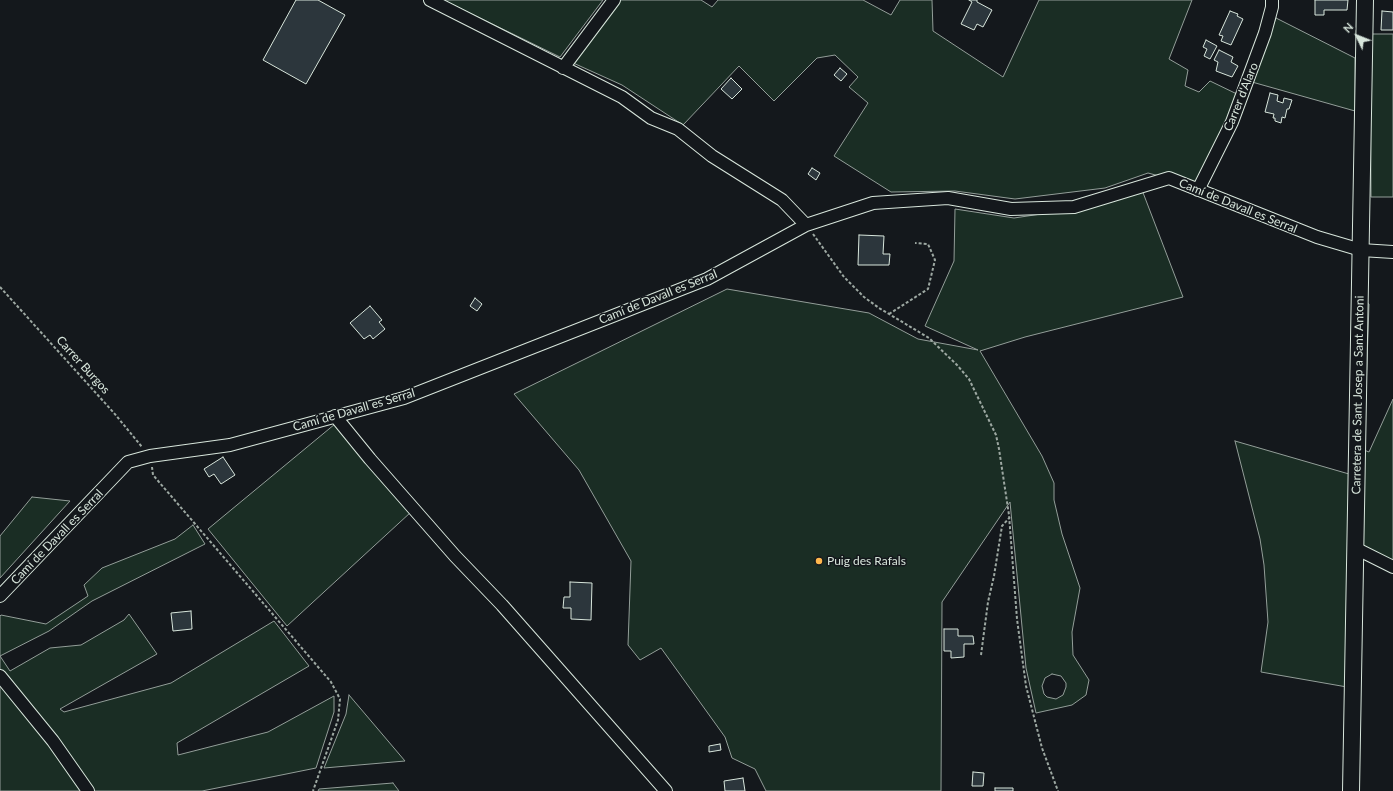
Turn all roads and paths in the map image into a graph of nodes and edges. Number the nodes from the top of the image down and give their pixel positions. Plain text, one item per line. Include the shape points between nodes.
1 (430, 0) edge
2 (614, 0) edge
3 (1272, 0) edge
4 (1365, 0) edge
5 (563, 68) junction
6 (1198, 190) junction
7 (806, 225) junction
8 (915, 243) dead end
9 (1361, 250) junction
10 (1393, 252) edge
11 (0, 287) edge
12 (888, 314) junction
13 (335, 416) junction
14 (150, 456) junction
15 (1010, 517) junction
16 (1355, 548) junction
17 (1393, 567) edge
18 (0, 596) edge
19 (981, 655) dead end
20 (0, 676) edge
21 (88, 791) edge
22 (313, 791) edge
23 (666, 791) edge
24 (1058, 791) edge
25 (1351, 791) edge

1 - 5 street
2 - 5 street
3 - 6 street, Carrer d'Alaro via 1265,33 1232,122
4 - 9 main road, Carretera de Sant Josep a Sant Antoni
5 - 7 street via 622,97 652,118 678,129 712,156 782,200
6 - 7 street, Camí de Davall es Serral via 1169,178 1074,207 1011,209 948,198 873,203
6 - 9 street, Camí de Davall es Serral via 1317,238
7 - 12 path via 844,277 864,297
7 - 13 street, Camí de Davall es Serral via 707,279 404,398
8 - 12 path via 928,244 935,260 928,289
9 - 10 street, Camí de Davall es Serral
9 - 16 main road, Carretera de Sant Josep a Sant Antoni
11 - 14 path, Carrer Burgos
12 - 15 path via 929,338 969,379 996,436
13 - 14 street, Camí de Davall es Serral via 230,445
13 - 23 street via 455,556 502,605
14 - 18 street, Camí de Davall es Serral via 128,462
14 - 22 path via 153,475 331,682 340,699 338,720
15 - 19 path via 1002,526
15 - 24 path via 1017,619 1026,686 1042,748
16 - 17 street
16 - 25 main road, Carretera de Sant Josep a Sant Antoni
20 - 21 street via 53,741

